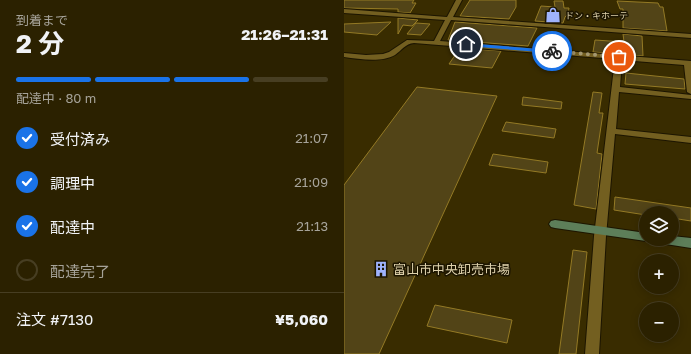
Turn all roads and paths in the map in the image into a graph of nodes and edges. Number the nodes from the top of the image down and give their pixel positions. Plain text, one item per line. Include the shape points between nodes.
1 (459, 0) edge
2 (344, 11) edge
3 (448, 18) junction
4 (691, 36) edge
5 (436, 42) junction
6 (344, 55) edge
7 (619, 57) junction
8 (689, 63) edge
9 (616, 89) junction
10 (691, 92) edge
11 (691, 97) edge
12 (611, 131) junction
13 (691, 140) edge
14 (555, 224) dead end
15 (600, 231) junction
16 (639, 236) edge
17 (679, 241) edge
18 (691, 243) edge
19 (592, 354) edge

1 - 3 street
2 - 3 street
3 - 4 street
3 - 5 street
5 - 6 street via 406,42 387,56 369,58
5 - 7 street
7 - 8 street
7 - 9 street
8 - 10 street
9 - 11 street
9 - 12 street
12 - 13 street
12 - 15 street
14 - 15 street
15 - 16 street
15 - 19 street
17 - 18 street

